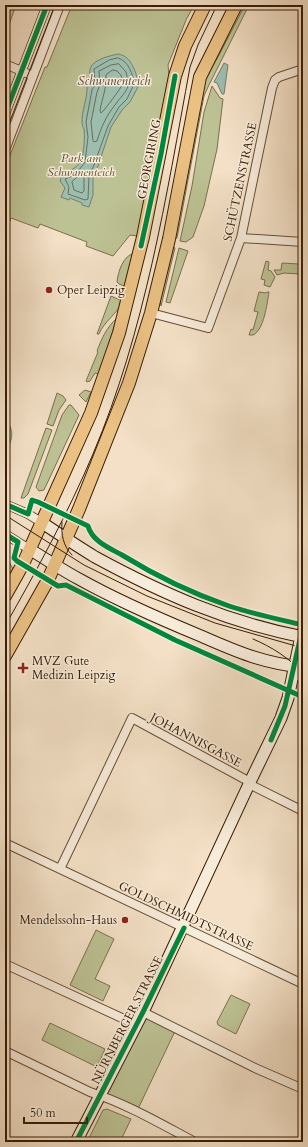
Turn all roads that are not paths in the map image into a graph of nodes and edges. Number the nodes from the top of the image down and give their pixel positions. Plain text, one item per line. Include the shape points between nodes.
1 (47, 5) edge
2 (60, 5) edge
3 (205, 5) edge
4 (236, 5) edge
5 (5, 64) edge
6 (303, 70) edge
7 (22, 71) junction
8 (33, 76) junction
9 (5, 114) edge
10 (5, 150) edge
11 (241, 238) junction
12 (303, 242) edge
13 (151, 313) junction
14 (5, 504) edge
15 (41, 522) junction
16 (5, 534) edge
17 (66, 538) junction
18 (29, 549) junction
19 (55, 565) junction
20 (5, 596) edge
21 (302, 636) edge
22 (5, 656) edge
23 (299, 666) edge
24 (303, 678) edge
25 (249, 783) junction
26 (303, 810) edge
27 (5, 843) edge
28 (60, 869) junction
29 (184, 928) junction
30 (5, 964) edge
31 (303, 984) edge
32 (144, 1012) junction
33 (137, 1025) junction
34 (5, 1051) edge
35 (303, 1089) edge
36 (101, 1095) junction
37 (76, 1142) edge
38 (195, 1142) edge

1 - 7 street
2 - 8 street
3 - 15 main road, GEORGIRING via 185,46 175,76 153,191 119,333 91,413
4 - 13 main road via 200,78 177,204
5 - 7 street
6 - 11 street, SCHÜTZENSTRASSE via 275,80
7 - 8 street
7 - 9 street
8 - 10 street
11 - 12 street
11 - 13 street, SCHÜTZENSTRASSE via 208,328
13 - 17 main road via 114,423
14 - 15 street
15 - 17 main road
15 - 18 main road, GEORGIRING
16 - 18 street
17 - 19 main road
17 - 21 main road via 95,556 186,602 277,632
18 - 19 main road
18 - 20 main road, GEORGIRING
19 - 22 main road
19 - 23 main road via 175,626 271,663
21 - 23 main road, NÜRNBERGER STRASSE
23 - 24 main road
23 - 25 main road, NÜRNBERGER STRASSE via 281,718
25 - 26 street, JOHANNISGASSE
25 - 28 street, JOHANNISGASSE via 132,718
25 - 29 main road, NÜRNBERGER STRASSE
27 - 28 street, GOLDSCHMIDTSTRASSE
28 - 29 street, GOLDSCHMIDTSTRASSE
29 - 31 street, GOLDSCHMIDTSTRASSE
29 - 32 main road, NÜRNBERGER STRASSE
30 - 33 street
32 - 33 main road, NÜRNBERGER STRASSE
32 - 35 street via 255,1068
33 - 36 main road, NÜRNBERGER STRASSE
34 - 36 street
36 - 37 main road, NÜRNBERGER STRASSE
36 - 38 street

